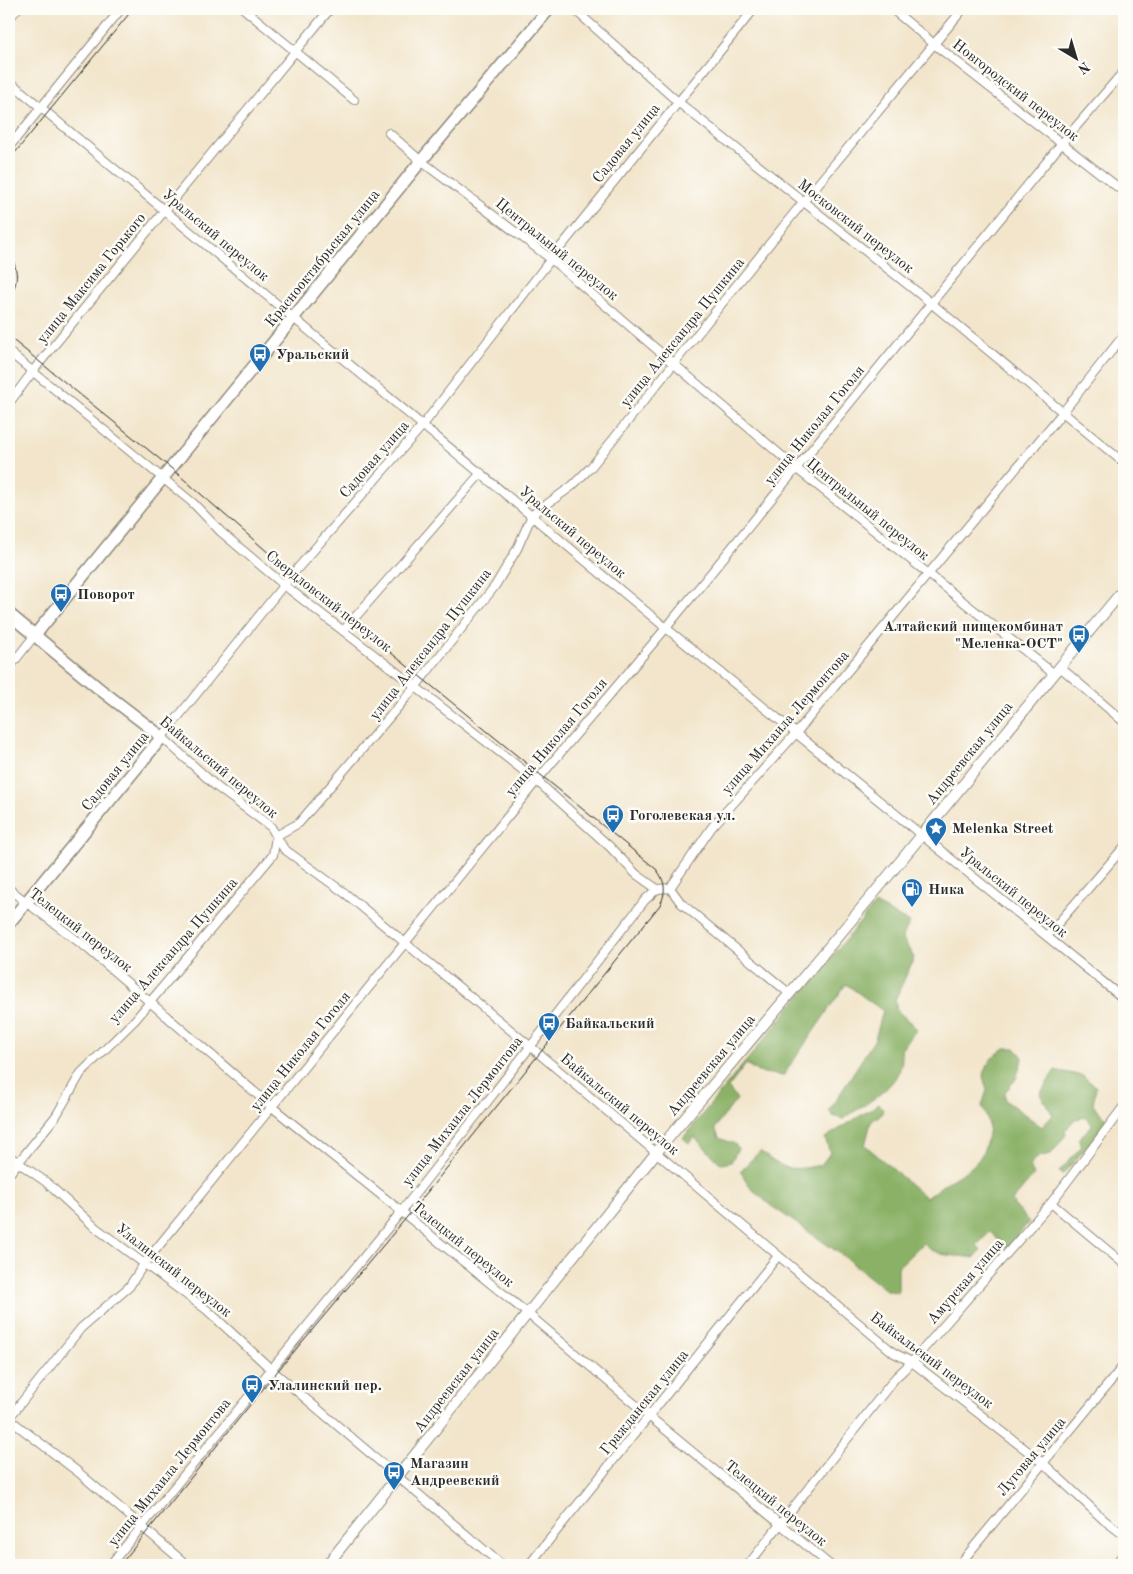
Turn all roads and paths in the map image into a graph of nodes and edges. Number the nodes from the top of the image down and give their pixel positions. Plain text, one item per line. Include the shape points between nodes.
1 (17, 9) edge
2 (121, 9) edge
3 (244, 9) edge
4 (330, 9) edge
5 (549, 9) edge
6 (574, 9) edge
7 (754, 9) edge
8 (892, 9) edge
9 (963, 9) edge
10 (9, 19) edge
11 (934, 44) junction
12 (295, 51) junction
13 (1124, 71) edge
14 (9, 81) edge
15 (354, 100) dead end
16 (678, 102) junction
17 (41, 107) junction
18 (390, 133) dead end
19 (1062, 143) junction
20 (9, 147) edge
21 (421, 161) junction
22 (1124, 192) edge
23 (803, 202) junction
24 (164, 210) junction
25 (551, 259) junction
26 (931, 303) junction
27 (293, 317) junction
28 (1124, 335) edge
29 (9, 352) edge
30 (675, 364) junction
31 (33, 372) junction
32 (9, 404) edge
33 (1063, 412) junction
34 (423, 426) junction
35 (1124, 462) edge
36 (797, 469) junction
37 (481, 473) junction
38 (162, 480) junction
39 (532, 515) junction
40 (928, 575) junction
41 (284, 585) junction
42 (1124, 589) edge
43 (9, 614) edge
44 (666, 628) junction
45 (344, 630) junction
46 (35, 636) junction
47 (9, 668) edge
48 (1057, 671) junction
49 (416, 686) junction
50 (1124, 722) edge
51 (797, 732) junction
52 (162, 737) junction
53 (536, 781) junction
54 (922, 835) junction
55 (276, 836) junction
56 (1124, 847) edge
57 (670, 888) junction
58 (9, 889) edge
59 (657, 889) junction
60 (26, 903) junction
61 (9, 923) edge
62 (1047, 936) junction
63 (406, 944) junction
64 (790, 994) junction
65 (1124, 999) edge
66 (150, 1002) junction
67 (530, 1048) junction
68 (1124, 1106) edge
69 (272, 1107) junction
70 (655, 1154) junction
71 (9, 1156) edge
72 (17, 1163) junction
73 (9, 1174) edge
74 (1050, 1203) junction
75 (401, 1212) junction
76 (778, 1256) junction
77 (144, 1264) junction
78 (1124, 1264) edge
79 (527, 1313) junction
80 (912, 1362) junction
81 (1124, 1365) edge
82 (271, 1370) junction
83 (650, 1418) junction
84 (9, 1419) edge
85 (1042, 1463) junction
86 (399, 1476) junction
87 (782, 1525) junction
88 (142, 1526) junction
89 (1124, 1535) edge
90 (1124, 1553) edge
91 (110, 1565) edge
92 (187, 1565) edge
93 (327, 1565) edge
94 (502, 1565) edge
95 (529, 1565) edge
96 (748, 1565) edge
97 (830, 1565) edge
98 (959, 1565) edge
99 (1115, 1565) edge

1 - 10 street
2 - 17 street
3 - 12 street
4 - 12 street, улица Максима Горького
5 - 21 main road, Краснооктябрьская улица
6 - 16 street, Московский переулок
7 - 16 street, Садовая улица
8 - 11 street, Новгородский переулок
9 - 11 street, улица Александра Пушкина
11 - 19 street, Новгородский переулок
11 - 23 street, улица Александра Пушкина
12 - 15 street
12 - 24 street, улица Максима Горького
13 - 19 street, улица Николая Гоголя
14 - 17 street, Уральский переулок
16 - 23 street, Московский переулок
16 - 25 street, Садовая улица
17 - 20 street
17 - 24 street, Уральский переулок
18 - 21 street, Центральный переулок
19 - 22 street, Новгородский переулок
19 - 26 street, улица Николая Гоголя
21 - 25 street, Центральный переулок
21 - 27 main road, Краснооктябрьская улица
23 - 26 street, Московский переулок
23 - 30 street, улица Александра Пушкина
24 - 27 street, Уральский переулок
24 - 31 street, улица Максима Горького
25 - 30 street, Центральный переулок
25 - 34 street, Садовая улица
26 - 33 street, Московский переулок
26 - 36 street, улица Николая Гоголя
27 - 34 street, Уральский переулок
27 - 38 main road, Краснооктябрьская улица
28 - 33 street, улица Михаила Лермонтова
29 - 31 street, Свердловский переулок
30 - 36 street, Центральный переулок
30 - 39 street, улица Александра Пушкина via 582,476
31 - 32 street, улица Максима Горького
31 - 38 street, Свердловский переулок
33 - 35 street, Московский переулок
33 - 40 street, улица Михаила Лермонтова
34 - 37 street, Уральский переулок
34 - 41 street, Садовая улица
36 - 40 street, Центральный переулок
36 - 44 street, улица Николая Гоголя
37 - 39 street, Уральский переулок
37 - 45 street
38 - 41 street, Свердловский переулок via 193,503 221,532
38 - 46 main road, Краснооктябрьская улица
39 - 44 street, Уральский переулок
39 - 49 street, улица Александра Пушкина via 495,586
40 - 48 street, Центральный переулок
40 - 51 street, улица Михаила Лермонтова
41 - 45 street, Свердловский переулок
41 - 52 street, Садовая улица
42 - 48 street, Андреевская улица
43 - 46 main road, Байкальский переулок
44 - 51 street, Уральский переулок
44 - 53 street, улица Николая Гоголя
45 - 49 street, Свердловский переулок
46 - 47 street, Краснооктябрьская улица
46 - 52 main road, Байкальский переулок
48 - 50 street, Центральный переулок
48 - 54 street, Андреевская улица
49 - 53 street, Свердловский переулок
49 - 55 street, улица Александра Пушкина via 299,823
51 - 54 street, Уральский переулок
51 - 57 street, улица Михаила Лермонтова via 712,827
52 - 55 street, Байкальский переулок via 217,787 271,827
52 - 60 main road, Садовая улица
53 - 59 street, Свердловский переулок via 636,874
53 - 63 street, улица Николая Гоголя
54 - 62 street, Уральский переулок
54 - 64 street, Андреевская улица
55 - 63 street, Байкальский переулок via 284,850 346,894
55 - 66 street, улица Александра Пушкина via 273,855
56 - 62 street
57 - 59 street
57 - 64 street via 681,904
58 - 60 street, Телецкий переулок
59 - 67 street, улица Михаила Лермонтова via 645,900
60 - 61 main road, Садовая улица
60 - 66 street, Телецкий переулок via 87,948
62 - 65 street, Уральский переулок
63 - 67 street, Байкальский переулок
63 - 69 street, улица Николая Гоголя
64 - 70 street, Андреевская улица
66 - 69 street, Телецкий переулок
66 - 72 street, улица Александра Пушкина via 82,1073 56,1116
67 - 70 street, Байкальский переулок
67 - 75 street, улица Михаила Лермонтова
68 - 74 street, Амурская улица
69 - 75 street, Телецкий переулок
69 - 77 street, улица Николая Гоголя
70 - 76 street, Байкальский переулок
70 - 79 street, Андреевская улица
71 - 72 street, Улалинский переулок
72 - 73 street, улица Александра Пушкина
72 - 77 street, Улалинский переулок via 46,1182 96,1228
74 - 78 street
74 - 80 street, Амурская улица
75 - 79 street, Телецкий переулок
75 - 82 street, улица Михаила Лермонтова
76 - 80 street, Байкальский переулок via 894,1353
76 - 83 street, Гражданская улица
77 - 82 street, Улалинский переулок via 207,1310
77 - 84 street, улица Николая Гоголя via 129,1287 81,1328
79 - 83 street, Телецкий переулок
79 - 86 street, Андреевская улица
80 - 85 street, Байкальский переулок
80 - 87 street, Амурская улица via 881,1396
81 - 85 street, Луговая улица
82 - 86 street, Улалинский переулок
82 - 88 street, улица Михаила Лермонтова
83 - 87 street, Телецкий переулок
83 - 95 street, Гражданская улица
84 - 88 street
85 - 89 street, Байкальский переулок
85 - 98 street, Луговая улица
86 - 93 street, Андреевская улица
86 - 94 street, Улалинский переулок
87 - 96 street, Амурская улица
87 - 97 street, Телецкий переулок
88 - 91 street, улица Михаила Лермонтова
88 - 92 street
90 - 99 street

